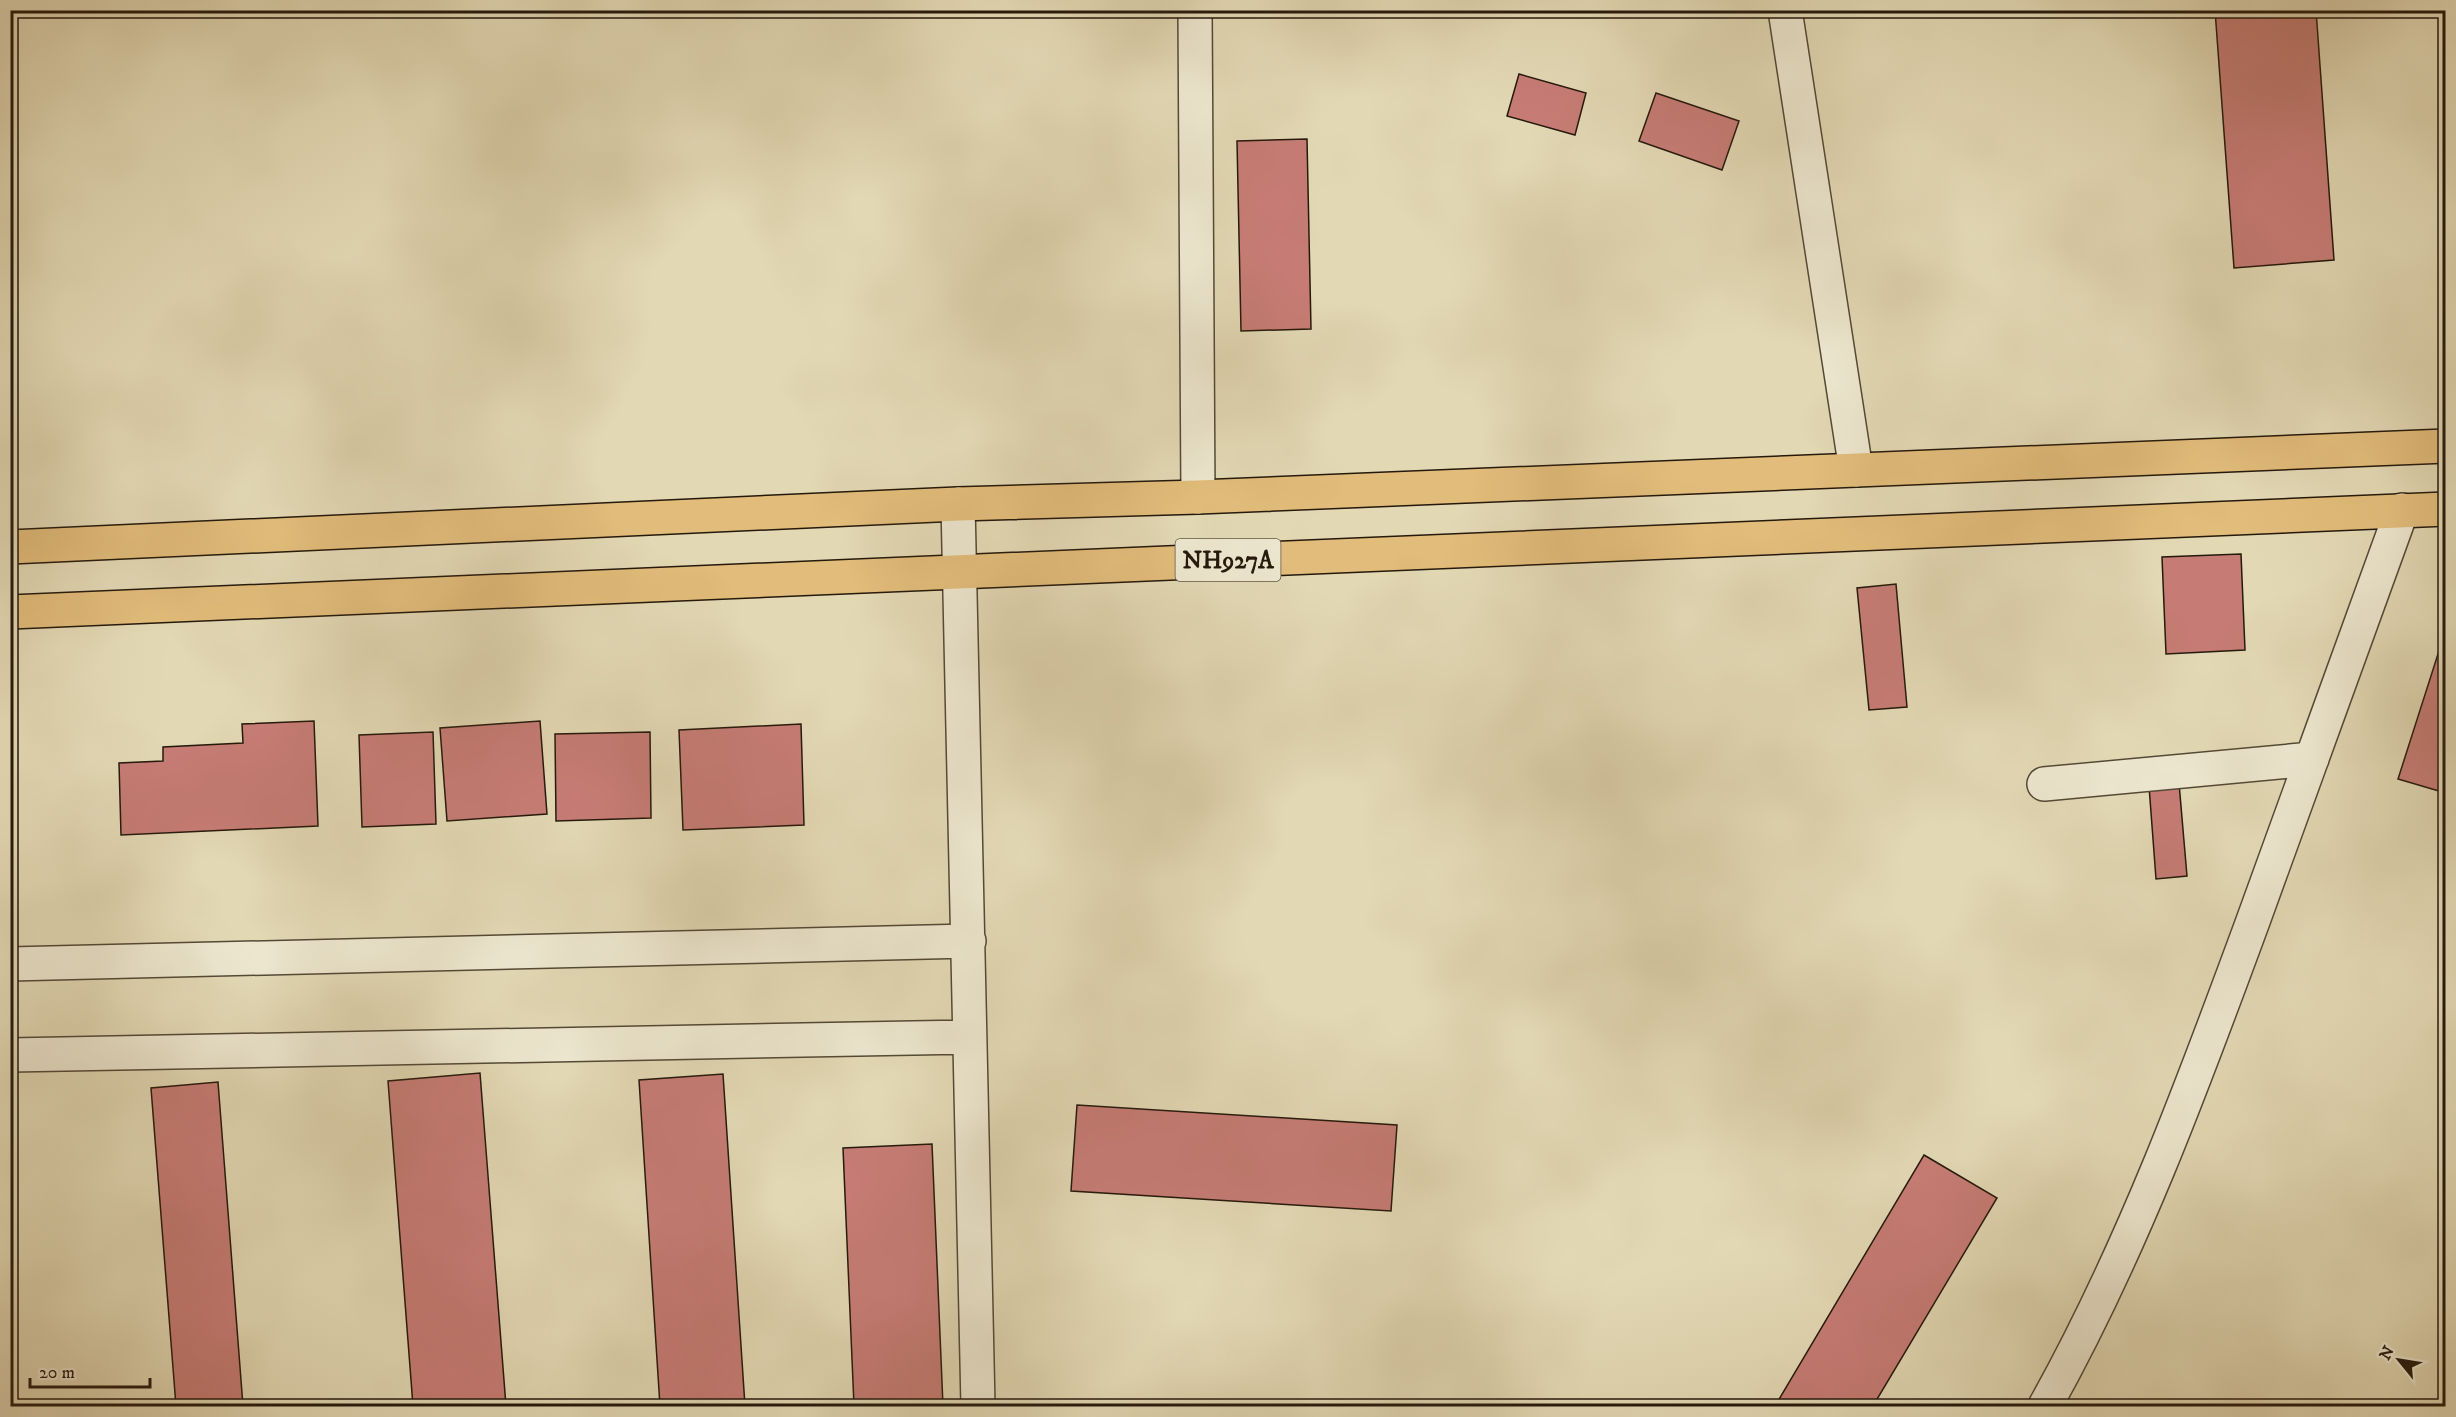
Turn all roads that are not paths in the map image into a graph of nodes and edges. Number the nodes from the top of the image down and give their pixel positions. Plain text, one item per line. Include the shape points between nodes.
1 (1195, 10) edge
2 (1785, 10) edge
3 (2445, 446) edge
4 (1856, 470) junction
5 (1198, 496) junction
6 (958, 504) junction
7 (2445, 509) edge
8 (2402, 510) junction
9 (10, 547) edge
10 (960, 572) junction
11 (10, 612) edge
12 (2312, 759) junction
13 (2044, 784) dead end
14 (969, 940) junction
15 (10, 964) edge
16 (968, 1037) junction
17 (10, 1055) edge
18 (978, 1407) edge
19 (2045, 1407) edge

1 - 5 lane
2 - 4 lane
3 - 4 highway
4 - 5 highway
5 - 6 highway
6 - 9 highway
6 - 10 lane
7 - 8 highway, NH927A
8 - 10 highway, NH927A
8 - 12 lane
10 - 11 highway, NH927A
10 - 14 lane
12 - 13 lane
12 - 19 lane via 2199,1068 2140,1213 2076,1351
14 - 15 lane
14 - 16 lane
16 - 17 lane
16 - 18 lane

